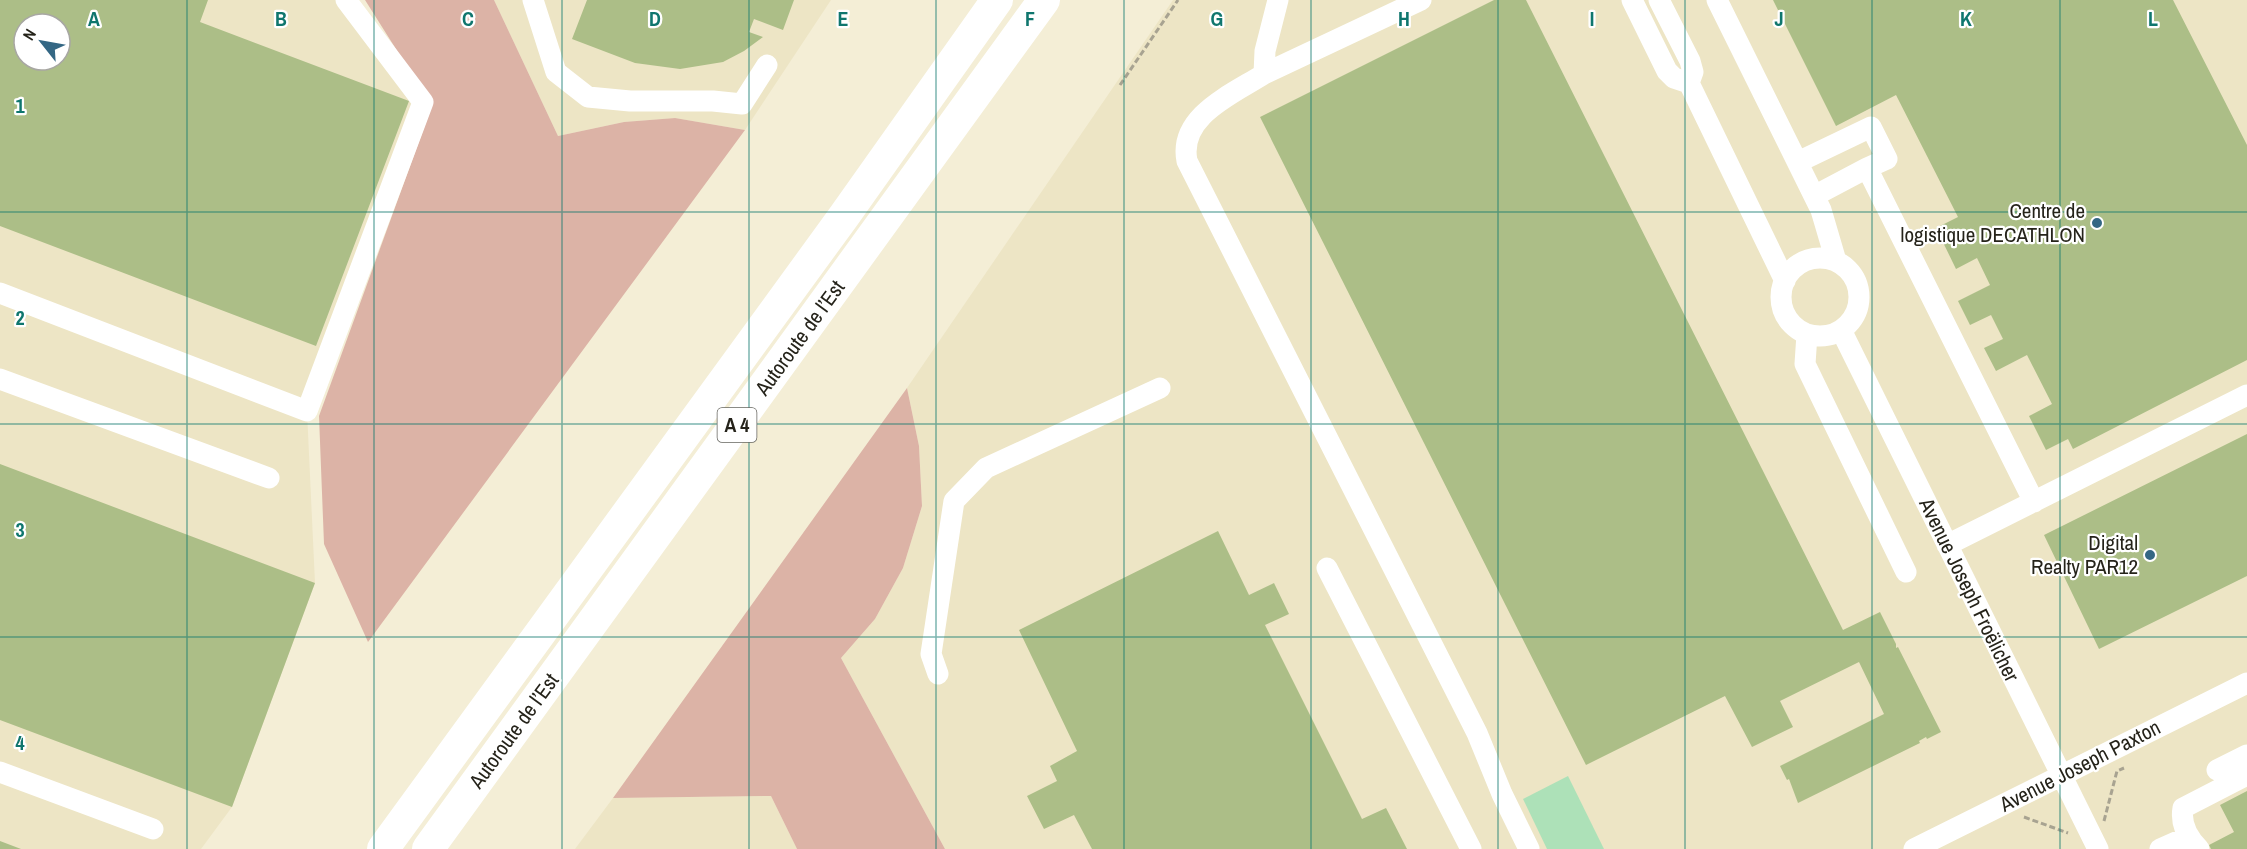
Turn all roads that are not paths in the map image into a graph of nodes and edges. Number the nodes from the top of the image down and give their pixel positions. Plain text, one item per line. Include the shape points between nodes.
1 (346, 0) edge
2 (533, 0) edge
3 (997, 0) edge
4 (1044, 0) edge
5 (1278, 0) edge
6 (1421, 0) edge
7 (1632, 0) edge
8 (1659, 0) edge
9 (1717, 0) edge
10 (767, 65) dead end
11 (1264, 74) junction
12 (1689, 83) junction
13 (1798, 162) junction
14 (1868, 168) junction
15 (1814, 196) junction
16 (1836, 261) junction
17 (1785, 280) junction
18 (0, 293) edge
19 (1840, 330) junction
20 (1807, 334) junction
21 (0, 379) edge
22 (1160, 388) dead end
23 (2247, 395) edge
24 (269, 478) dead end
25 (2034, 502) junction
26 (1947, 545) junction
27 (1326, 568) dead end
28 (1906, 572) dead end
29 (938, 674) dead end
30 (2247, 683) edge
31 (2247, 755) edge
32 (2217, 770) dead end
33 (0, 771) edge
34 (2061, 775) junction
35 (2247, 775) edge
36 (153, 829) dead end
37 (2193, 843) edge
38 (383, 849) edge
39 (428, 849) edge
40 (1471, 849) edge
41 (1529, 849) edge
42 (1914, 849) edge
43 (2098, 849) edge
44 (2160, 849) edge

1 - 18 street via 423,102 307,411
2 - 10 street via 556,72 588,97 742,105
3 - 38 highway, Autoroute de l’Est / A 4
4 - 39 highway, Autoroute de l’Est / A 4
5 - 11 street via 1265,51
6 - 11 street
7 - 12 street via 1668,71 1674,78
8 - 12 street via 1690,61 1693,72
9 - 13 street
11 - 41 street via 1202,114 1190,133 1185,150 1187,161 1477,733
12 - 17 street
13 - 14 street via 1871,127 1887,159
13 - 15 street
14 - 15 street
14 - 25 street
15 - 16 street
16 - 17 street via 1824,258 1801,263
16 - 19 street via 1854,277 1859,300 1850,322
17 - 20 street via 1782,300 1787,318
19 - 20 street via 1830,335
19 - 26 street, Avenue Joseph Froëlicher
20 - 28 street via 1805,364
21 - 24 street
22 - 29 street via 987,468 954,501 931,654
23 - 25 street
25 - 26 street
26 - 34 street, Avenue Joseph Froëlicher
27 - 40 street
30 - 34 street, Avenue Joseph Paxton
31 - 32 street
33 - 36 street
34 - 42 street, Avenue Joseph Paxton
34 - 43 street, Avenue Joseph Froëlicher
35 - 37 street via 2182,808
37 - 44 street

